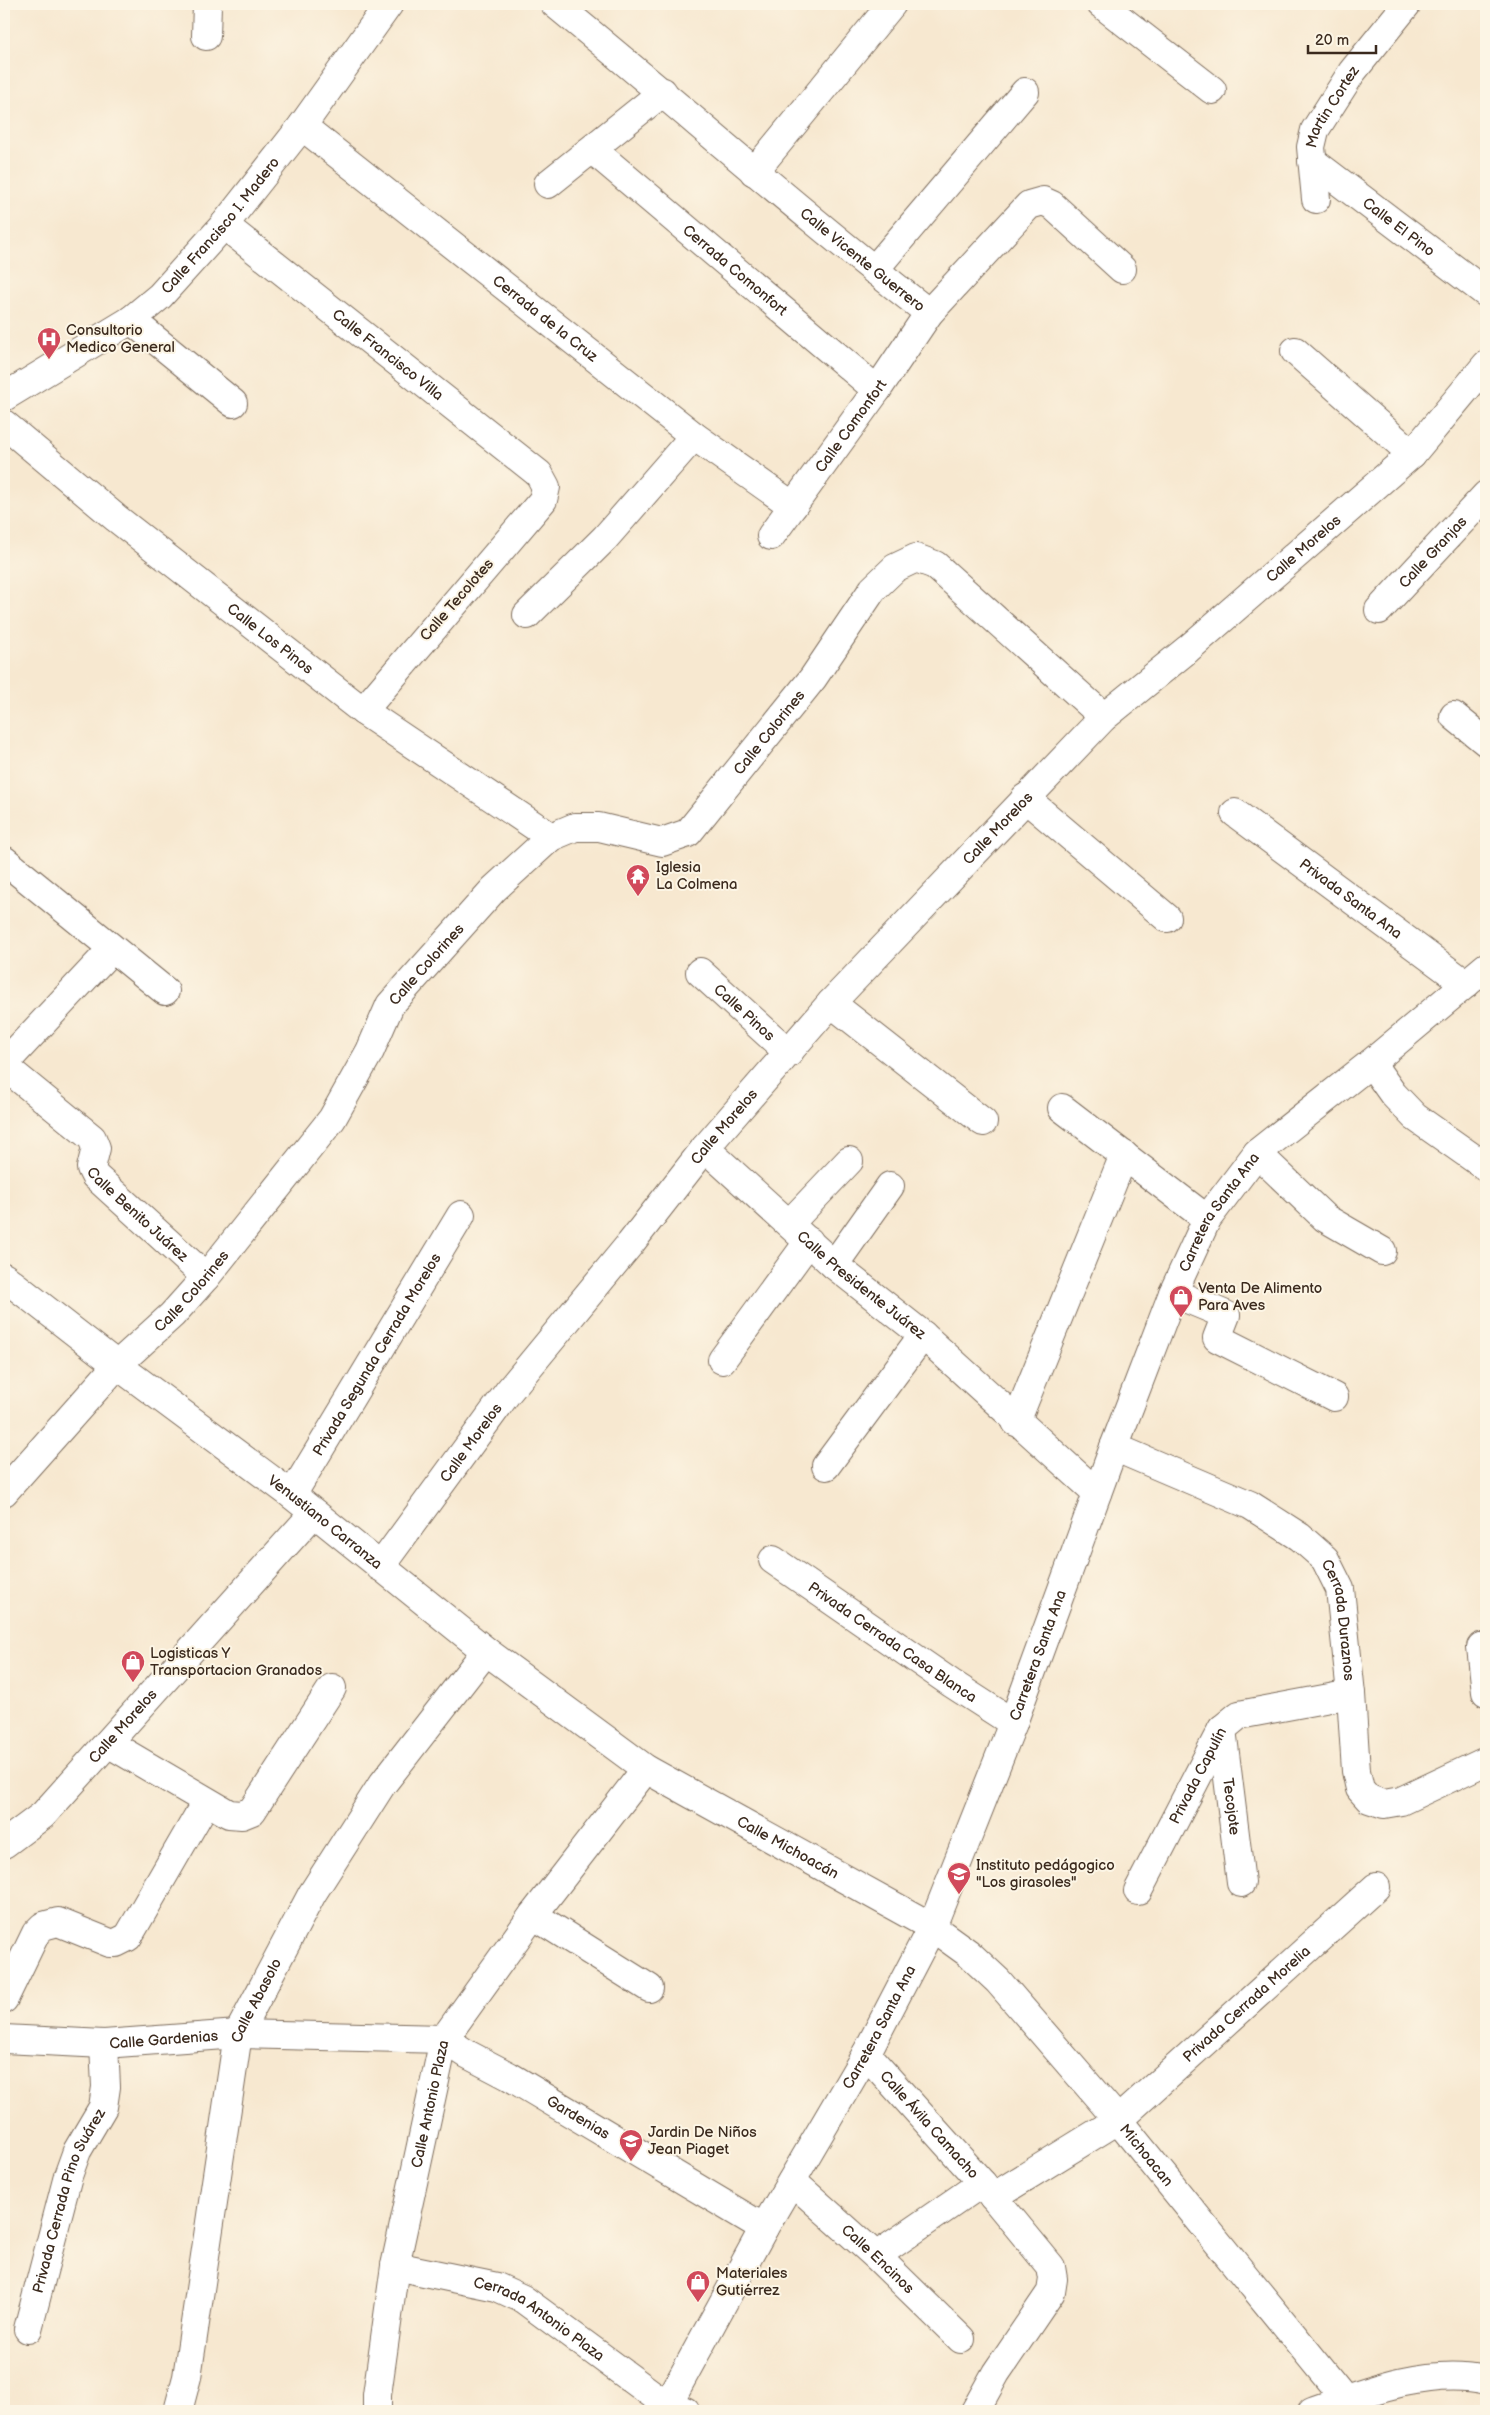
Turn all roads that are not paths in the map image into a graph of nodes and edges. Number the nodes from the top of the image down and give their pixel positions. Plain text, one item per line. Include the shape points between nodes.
1 (207, 4) edge
2 (389, 4) edge
3 (555, 4) edge
4 (892, 4) edge
5 (1101, 4) edge
6 (1407, 4) edge
7 (368, 14) edge
8 (206, 36) dead end
9 (1212, 90) dead end
10 (663, 92) junction
11 (1026, 92) dead end
12 (302, 126) junction
13 (593, 150) junction
14 (1312, 161) junction
15 (754, 172) junction
16 (548, 184) dead end
17 (1316, 199) dead end
18 (224, 226) junction
19 (1122, 269) dead end
20 (874, 270) junction
21 (1486, 291) edge
22 (929, 313) junction
23 (131, 320) junction
24 (1295, 351) dead end
25 (1486, 365) edge
26 (878, 390) junction
27 (4, 397) edge
28 (233, 403) dead end
29 (4, 424) edge
30 (694, 436) junction
31 (1412, 454) junction
32 (546, 487) joint
33 (1486, 494) edge
34 (793, 506) junction
35 (771, 536) dead end
36 (1379, 610) dead end
37 (527, 616) dead end
38 (363, 711) junction
39 (1454, 716) dead end
40 (1104, 718) junction
41 (1484, 736) edge
42 (1025, 798) junction
43 (1236, 813) dead end
44 (551, 837) junction
45 (4, 860) edge
46 (1167, 918) dead end
47 (112, 948) junction
48 (700, 972) dead end
49 (1476, 975) edge
50 (165, 991) dead end
51 (831, 1003) junction
52 (789, 1053) junction
53 (1371, 1063) junction
54 (4, 1065) edge
55 (1062, 1108) dead end
56 (983, 1122) dead end
57 (705, 1148) junction
58 (1257, 1153) junction
59 (1124, 1156) junction
60 (849, 1161) dead end
61 (1486, 1167) edge
62 (890, 1186) dead end
63 (461, 1215) dead end
64 (1207, 1219) junction
65 (800, 1232) junction
66 (1382, 1251) dead end
67 (834, 1265) junction
68 (4, 1277) edge
69 (206, 1277) junction
70 (1173, 1293) junction
71 (922, 1335) junction
72 (722, 1360) dead end
73 (117, 1365) junction
74 (1334, 1397) dead end
75 (1016, 1422) junction
76 (1114, 1447) junction
77 (826, 1466) dead end
78 (4, 1492) edge
79 (1097, 1493) junction
80 (292, 1495) junction
81 (314, 1513) junction
82 (773, 1560) dead end
83 (380, 1567) junction
84 (1481, 1647) dead end
85 (486, 1652) junction
86 (332, 1688) dead end
87 (1486, 1692) edge
88 (1351, 1694) junction
89 (1013, 1723) junction
90 (1222, 1728) junction
91 (108, 1743) junction
92 (1486, 1761) edge
93 (646, 1768) junction
94 (206, 1802) junction
95 (4, 1844) edge
96 (1241, 1883) dead end
97 (1376, 1887) dead end
98 (1138, 1891) dead end
99 (533, 1915) junction
100 (932, 1926) junction
101 (649, 1988) dead end
102 (4, 1999) edge
103 (238, 2034) junction
104 (4, 2039) edge
105 (444, 2039) junction
106 (104, 2044) junction
107 (866, 2054) junction
108 (1118, 2120) junction
109 (792, 2181) junction
110 (987, 2190) junction
111 (764, 2228) junction
112 (876, 2256) junction
113 (395, 2266) junction
114 (28, 2329) dead end
115 (961, 2339) dead end
116 (1486, 2380) edge
117 (1345, 2399) junction
118 (672, 2409) edge
119 (178, 2411) edge
120 (377, 2411) edge
121 (975, 2411) edge
122 (1312, 2411) edge

1 - 8 street
2 - 7 street, Calle Francisco I. Madero
3 - 10 street, Calle Vicente Guerrero
4 - 15 street
5 - 9 street
6 - 14 street, Martin Cortez via 1352,72 1315,130
7 - 12 street, Calle Francisco I. Madero
10 - 13 street
10 - 15 street, Calle Vicente Guerrero
11 - 20 street
12 - 18 street, Calle Francisco I. Madero
12 - 30 street, Cerrada de la Cruz
13 - 16 street
13 - 26 street, Cerrada Comonfort
14 - 17 street, Martin Cortez
14 - 21 street, Calle El Pino
15 - 20 street, Calle Vicente Guerrero
18 - 23 street, Calle Francisco I. Madero via 160,296
18 - 32 street, Calle Francisco Villa via 539,474
19 - 22 street, Calle Vicente Guerrero via 1052,206 1036,202 1029,205
20 - 22 street, Calle Vicente Guerrero
22 - 26 street, Calle Comonfort
23 - 27 street, Calle Francisco I. Madero
23 - 28 street
24 - 31 street
25 - 31 street, Calle Morelos
26 - 34 street, Calle Comonfort
29 - 38 street, Calle Los Pinos via 116,518
30 - 34 street, Cerrada de la Cruz
30 - 37 street via 604,538
31 - 40 street, Calle Morelos
32 - 38 street, Calle Tecolotes via 543,500
33 - 36 street, Calle Granjas
34 - 35 street, Calle Comonfort
38 - 44 street, Calle Los Pinos
39 - 41 street
40 - 42 street, Calle Morelos
40 - 44 street, Calle Colorines via 935,565 916,558 895,568 873,589 814,678 688,833 662,842 599,827 575,827
42 - 46 street
42 - 51 street, Calle Morelos
43 - 49 street, Privada Santa Ana
44 - 69 street, Calle Colorines via 494,888 390,1005 370,1051 332,1119
45 - 47 street
47 - 50 street
47 - 54 street
48 - 52 street, Calle Pinos
49 - 53 street, Carretera Santa Ana
51 - 52 street, Calle Morelos
51 - 56 street
52 - 57 street, Calle Morelos
53 - 58 street, Carretera Santa Ana
53 - 61 street via 1393,1094 1415,1117
54 - 69 street, Calle Benito Juárez via 92,1138 96,1148 91,1168 95,1176
55 - 59 street
57 - 65 street, Calle Presidente Juárez
57 - 83 street, Calle Morelos via 508,1392
58 - 64 street, Carretera Santa Ana
58 - 66 street via 1325,1218
59 - 64 street
59 - 75 street
60 - 65 street
62 - 67 street
63 - 80 street, Privada Segunda Cerrada Morelos
64 - 70 street, Carretera Santa Ana
65 - 67 street, Calle Presidente Juárez
65 - 72 street
67 - 71 street, Calle Presidente Juárez
68 - 73 street, Venustiano Carranza
69 - 73 street, Calle Colorines via 172,1315
70 - 74 street via 1226,1315 1217,1338
70 - 76 street, Carretera Santa Ana
71 - 75 street, Calle Presidente Juárez
71 - 77 street
73 - 78 street, Calle Colorines
73 - 80 street, Venustiano Carranza
75 - 79 street, Calle Presidente Juárez
76 - 79 street, Carretera Santa Ana
76 - 88 street, Cerrada Duraznos via 1250,1505 1300,1537 1325,1560 1340,1589
79 - 89 street, Carretera Santa Ana
80 - 81 street, Venustiano Carranza
81 - 83 street, Venustiano Carranza
81 - 91 street, Calle Morelos
82 - 89 street, Privada Cerrada Casa Blanca
83 - 85 street, Venustiano Carranza
84 - 87 street
85 - 93 street, Venustiano Carranza
85 - 103 street, Calle Abasolo via 376,1794 312,1894
86 - 94 street via 252,1811 242,1815 229,1814
88 - 90 street, Privada Capulín via 1239,1715
88 - 92 street, Cerrada Duraznos via 1356,1771 1360,1789 1369,1799 1384,1804 1401,1801
89 - 100 street, Carretera Santa Ana
90 - 96 street, Tecojote
90 - 98 street, Privada Capulín
91 - 94 street
91 - 95 street, Calle Morelos via 43,1815
93 - 99 street, Calle Antonio Plaza
93 - 100 street, Calle Michoacán
94 - 102 street via 128,1937 110,1943 58,1922 43,1926 36,1933
97 - 108 street, Privada Cerrada Morelia
99 - 101 street
99 - 105 street, Calle Antonio Plaza
100 - 107 street, Carretera Santa Ana
100 - 108 street, Michoacan via 998,1980
103 - 105 street, Calle Gardenias
103 - 106 street, Calle Gardenias
103 - 119 street, Calle Abasolo via 187,2377
104 - 106 street, Calle Gardenias
105 - 111 street, Gardenias
105 - 113 street, Calle Antonio Plaza
106 - 114 street, Privada Cerrada Pino Suárez via 106,2087 103,2107 68,2176
107 - 109 street, Carretera Santa Ana
107 - 110 street, Calle Ávila Camacho
108 - 110 street
108 - 117 street, Michoacan
109 - 111 street, Carretera Santa Ana
109 - 112 street, Calle Encinos
110 - 112 street
110 - 121 street, Calle Ávila Camacho via 1051,2267 1053,2279 1051,2292 996,2373
111 - 118 street, Carretera Santa Ana
112 - 115 street, Calle Encinos
113 - 118 street, Cerrada Antonio Plaza via 497,2287 523,2299
113 - 120 street, Calle Antonio Plaza
116 - 117 street via 1469,2376 1414,2380
117 - 122 street

